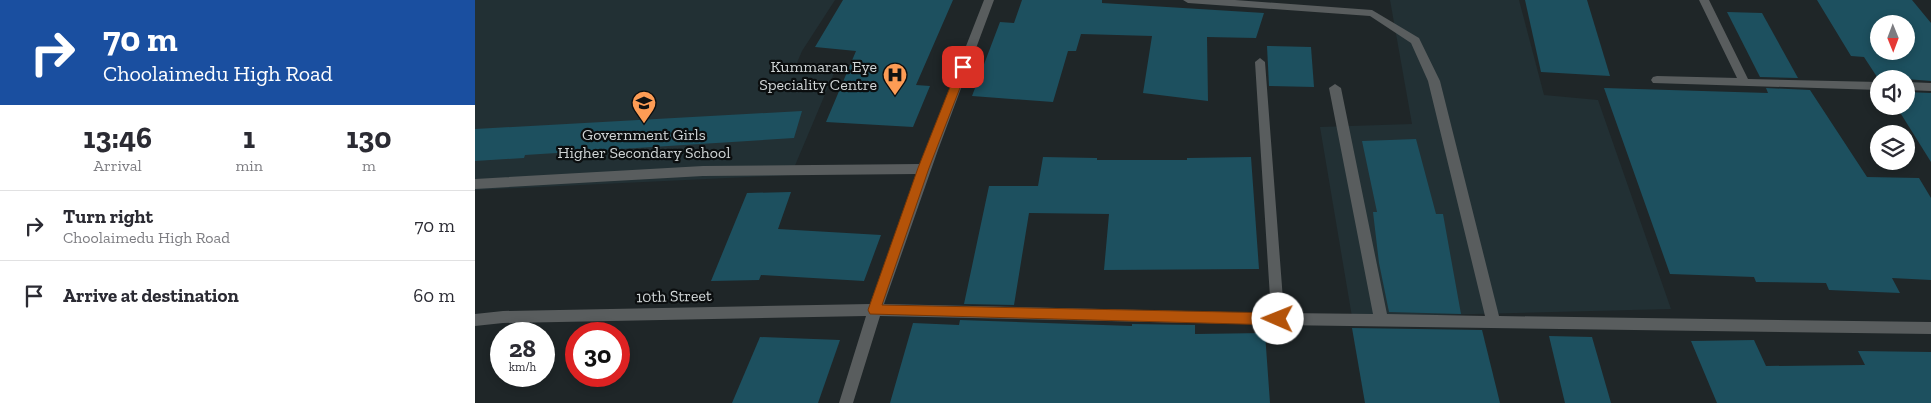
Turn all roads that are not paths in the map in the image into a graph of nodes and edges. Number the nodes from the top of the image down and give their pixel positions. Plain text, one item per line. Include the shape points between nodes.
1 (989, 0) edge
2 (1188, 0) edge
3 (1704, 0) edge
4 (1260, 62) dead end
5 (1657, 80) dead end
6 (1744, 82) junction
7 (1870, 86) edge
8 (1915, 86) edge
9 (1931, 87) edge
10 (1335, 88) dead end
11 (924, 168) junction
12 (475, 184) edge
13 (874, 310) junction
14 (1278, 319) junction
15 (475, 320) edge
16 (1381, 320) junction
17 (1494, 322) junction
18 (1931, 328) edge
19 (846, 403) edge

1 - 11 street
2 - 17 street via 1372,13 1415,41 1434,81
3 - 6 street
4 - 14 street
5 - 6 street
6 - 7 street
8 - 9 street
10 - 16 street
11 - 12 street via 703,172
11 - 13 street
13 - 14 street, 10th Street
13 - 15 street, 10th Street
13 - 19 street
14 - 16 street, 10th Street
16 - 17 street, 10th Street
17 - 18 street, 10th Street

